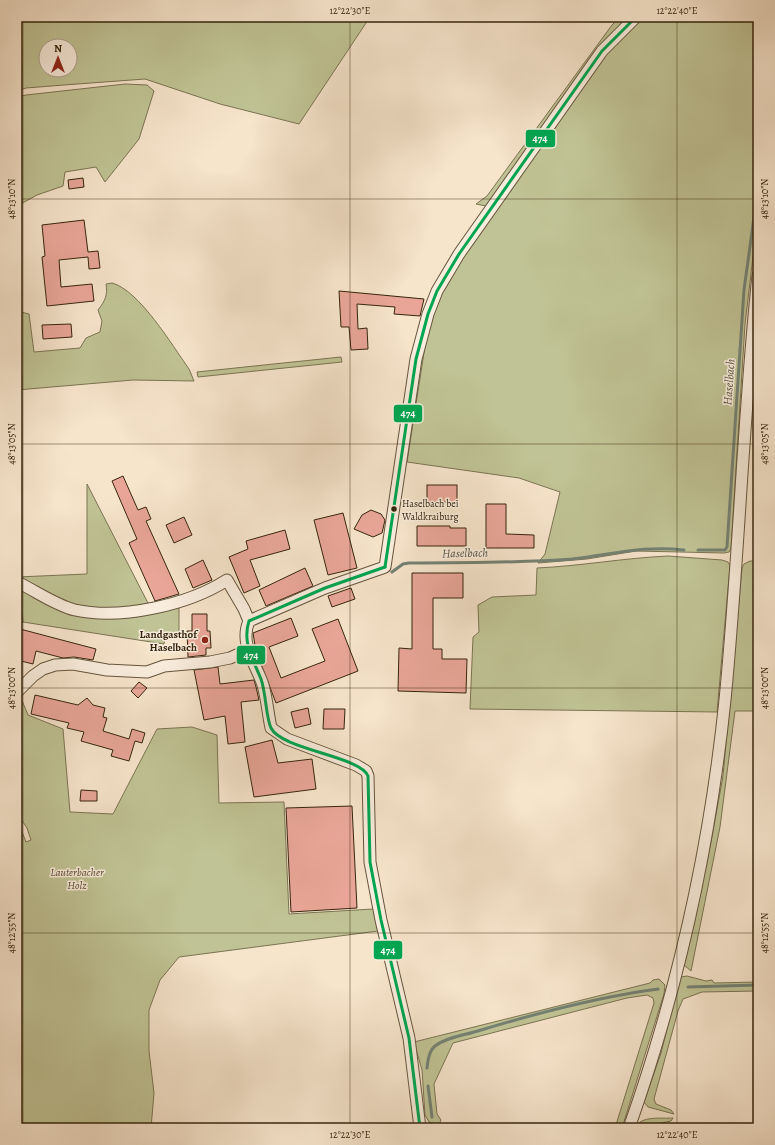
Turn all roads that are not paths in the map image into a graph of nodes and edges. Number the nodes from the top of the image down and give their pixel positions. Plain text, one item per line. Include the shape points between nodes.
1 (636, 17) edge
2 (758, 275) edge
3 (17, 582) edge
4 (249, 621) junction
5 (248, 650) junction
6 (17, 692) edge
7 (420, 1128) edge
8 (629, 1128) edge

1 - 4 street via 602,51 459,254 437,291 416,360 385,567 325,588
2 - 8 street via 737,565 718,760 707,828 677,969 648,1073
3 - 4 street via 74,610 112,613 155,608 180,601 226,580
4 - 5 street via 245,636
5 - 6 street via 230,658 164,666 147,672 107,670 73,664 55,665 33,676
5 - 7 street via 263,686 271,728 287,739 356,765 368,776 370,862 409,1038

